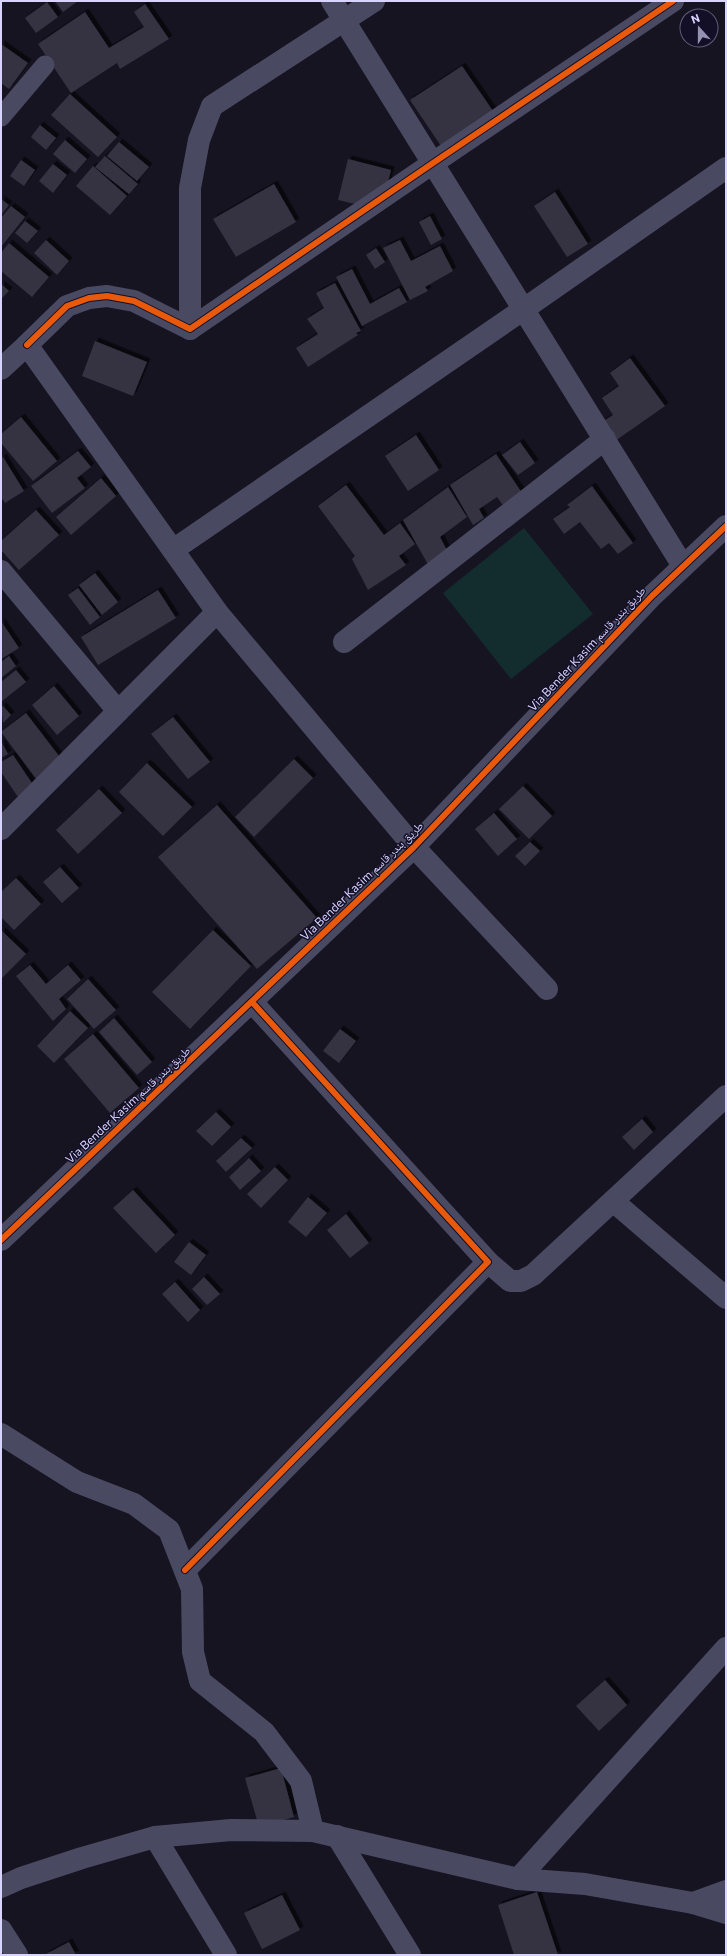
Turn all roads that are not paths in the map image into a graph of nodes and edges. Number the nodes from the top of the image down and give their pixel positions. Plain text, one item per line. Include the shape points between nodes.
1 (332, 1) edge
2 (374, 1) edge
3 (673, 1) edge
4 (344, 21) junction
5 (45, 65) dead end
6 (1, 117) edge
7 (433, 162) junction
8 (726, 168) edge
9 (524, 310) junction
10 (190, 329) junction
11 (27, 345) junction
12 (1, 368) edge
13 (605, 439) junction
14 (726, 526) edge
15 (173, 550) junction
16 (683, 566) junction
17 (1, 571) edge
18 (217, 612) junction
19 (344, 642) dead end
20 (118, 712) junction
21 (1, 829) edge
22 (414, 847) junction
23 (547, 990) dead end
24 (252, 1002) junction
25 (726, 1096) edge
26 (613, 1200) junction
27 (1, 1240) edge
28 (488, 1262) junction
29 (726, 1298) edge
30 (1, 1434) edge
31 (185, 1570) junction
32 (726, 1648) edge
33 (313, 1831) junction
34 (337, 1836) junction
35 (155, 1837) junction
36 (518, 1879) junction
37 (1, 1887) edge
38 (726, 1891) edge
39 (693, 1903) junction
40 (726, 1913) edge
41 (1, 1930) edge
42 (17, 1955) edge
43 (226, 1955) edge
44 (410, 1955) edge

1 - 4 street
2 - 4 street
3 - 7 street
4 - 7 street
4 - 10 street via 212,106 199,140 190,188
5 - 6 lane
7 - 9 street
7 - 10 street
8 - 9 street
9 - 13 street
9 - 15 street
10 - 11 street via 134,301 107,296 89,298 67,306
11 - 12 street
11 - 15 street
13 - 16 street
13 - 19 street
14 - 16 street, Via Bender Kasim طريق بندر قاسم
15 - 18 street
16 - 22 street, Via Bender Kasim طريق بندر قاسم
17 - 20 street
18 - 20 street
18 - 22 street
20 - 21 street
22 - 23 street
22 - 24 street, Via Bender Kasim طريق بندر قاسم
24 - 27 street, Via Bender Kasim طريق بندر قاسم
24 - 28 street
25 - 26 street
26 - 28 street via 533,1275 521,1282 510,1281
26 - 29 street
28 - 31 street
30 - 31 street via 77,1482 134,1504 155,1518 169,1530
31 - 33 street via 192,1589 193,1652 200,1681 264,1732 301,1781
32 - 36 street
33 - 34 street
33 - 35 street via 231,1830
34 - 36 street
34 - 44 street
35 - 37 street via 34,1874
35 - 43 street
36 - 39 street via 585,1884
38 - 39 street
39 - 40 street
41 - 42 street

